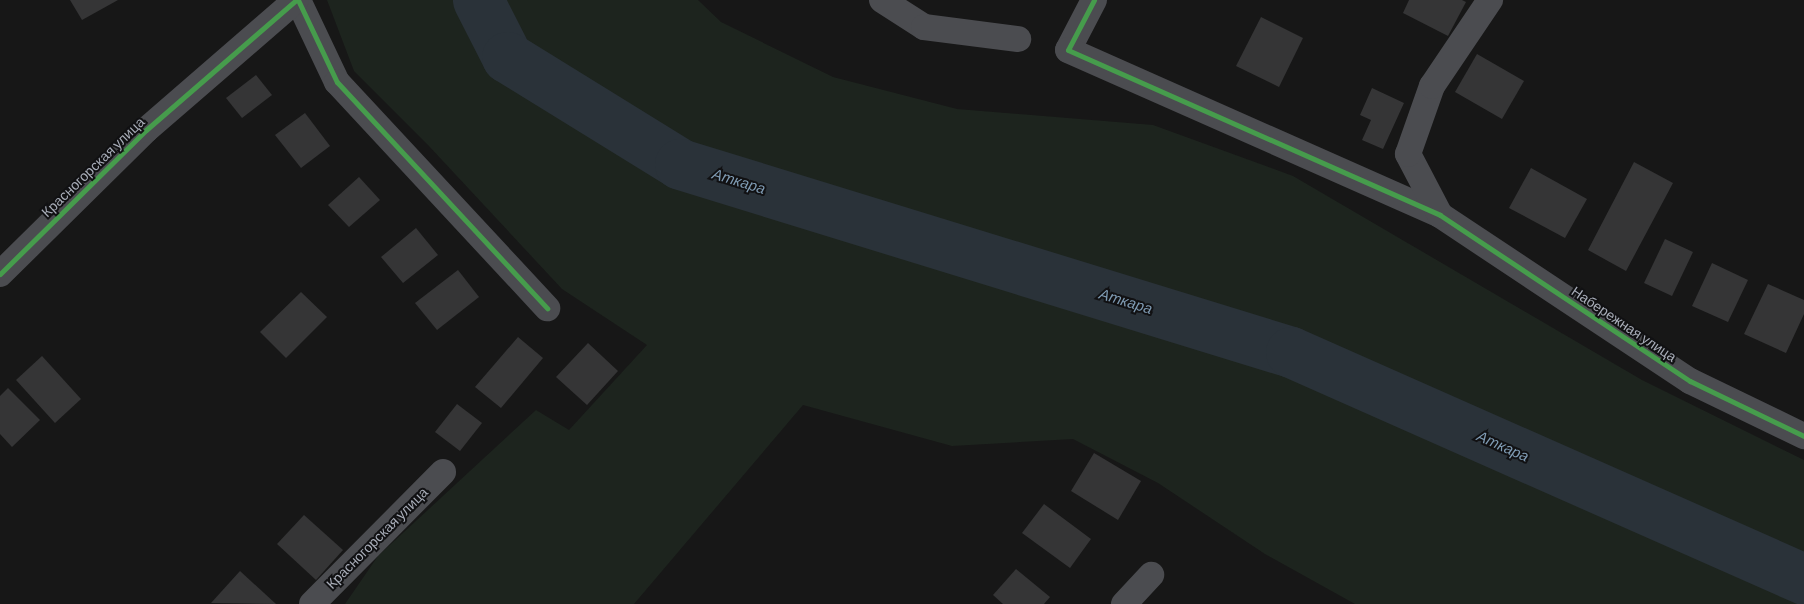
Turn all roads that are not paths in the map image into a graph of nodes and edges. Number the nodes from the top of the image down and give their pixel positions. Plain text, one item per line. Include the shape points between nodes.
1 (297, 0) edge
2 (882, 0) edge
3 (1094, 0) edge
4 (1490, 0) edge
5 (1018, 39) dead end
6 (1440, 215) junction
7 (0, 274) edge
8 (547, 308) dead end
9 (1804, 436) edge
10 (443, 472) dead end
11 (1151, 575) dead end
12 (312, 604) edge
13 (1124, 604) edge

1 - 7 street, Красногорская улица via 146,130
1 - 8 street via 337,82
2 - 5 street via 924,27
3 - 6 street, Набережная улица via 1068,50
4 - 6 street via 1432,86 1408,154
6 - 9 street, Набережная улица via 1690,381
10 - 12 street, Красногорская улица
11 - 13 street

